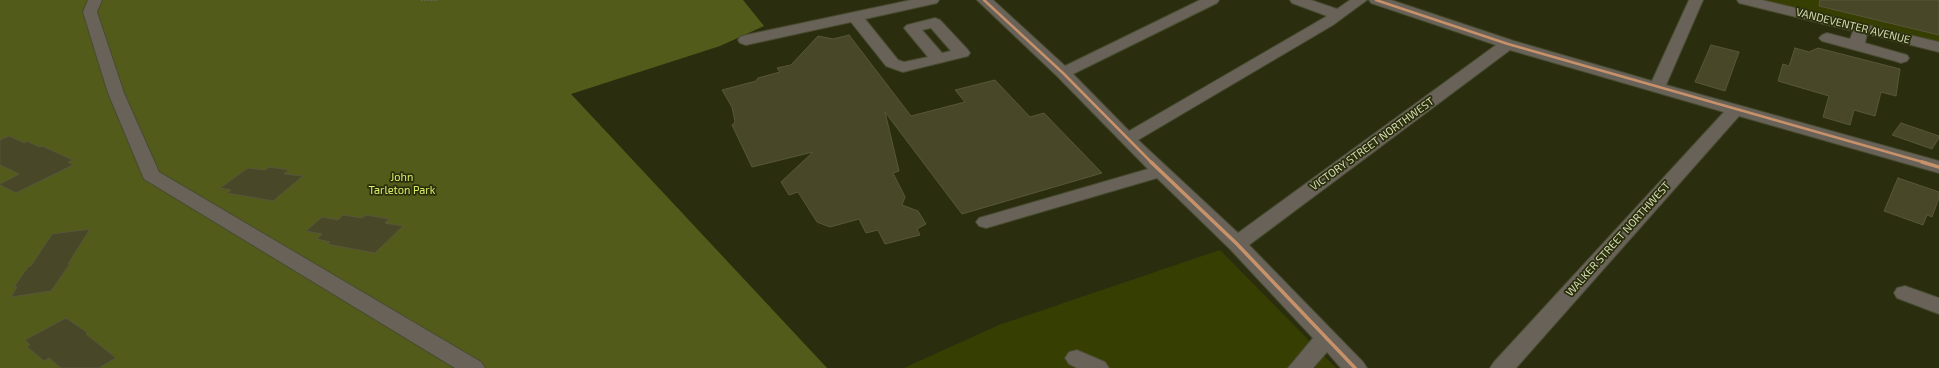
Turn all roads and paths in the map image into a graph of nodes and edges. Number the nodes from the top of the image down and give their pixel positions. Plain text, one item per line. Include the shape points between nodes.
1 (95, 0) edge
2 (421, 0) edge
3 (437, 0) edge
4 (930, 0) edge
5 (984, 0) edge
6 (1212, 0) edge
7 (1297, 0) edge
8 (1376, 0) edge
9 (1696, 0) edge
10 (1744, 0) edge
11 (1347, 5) edge
12 (855, 18) junction
13 (1861, 28) junction
14 (1827, 38) dead end
15 (746, 40) dead end
16 (1508, 44) junction
17 (1856, 46) junction
18 (1939, 47) edge
19 (1901, 58) dead end
20 (938, 59) dead end
21 (1063, 73) junction
22 (1656, 87) junction
23 (1735, 110) junction
24 (1127, 139) junction
25 (1939, 167) edge
26 (1161, 171) junction
27 (986, 222) dead end
28 (1237, 244) junction
29 (1905, 293) dead end
30 (1939, 306) edge
31 (1326, 338) junction
32 (1077, 358) dead end
33 (473, 368) edge
34 (1096, 368) edge
35 (1300, 368) edge
36 (1355, 368) edge
37 (1502, 368) edge

1 - 33 street via 90,12 116,93 151,176
2 - 3 path
4 - 12 street
5 - 21 street
6 - 21 street
7 - 11 street
8 - 16 street
9 - 22 street
10 - 13 street, VANDEVENTER AVENUE
11 - 24 street
12 - 15 street
12 - 20 street via 892,63 903,67
13 - 17 street
13 - 18 street, VANDEVENTER AVENUE
14 - 17 street
16 - 22 street
16 - 28 street, VICTORY STREET NORTHWEST
17 - 19 street
21 - 24 street
22 - 23 street
23 - 25 street
23 - 37 street, WALKER STREET NORTHWEST
24 - 26 street
26 - 27 street
26 - 28 street
28 - 31 street
29 - 30 street
31 - 35 street
31 - 36 street
32 - 34 street

